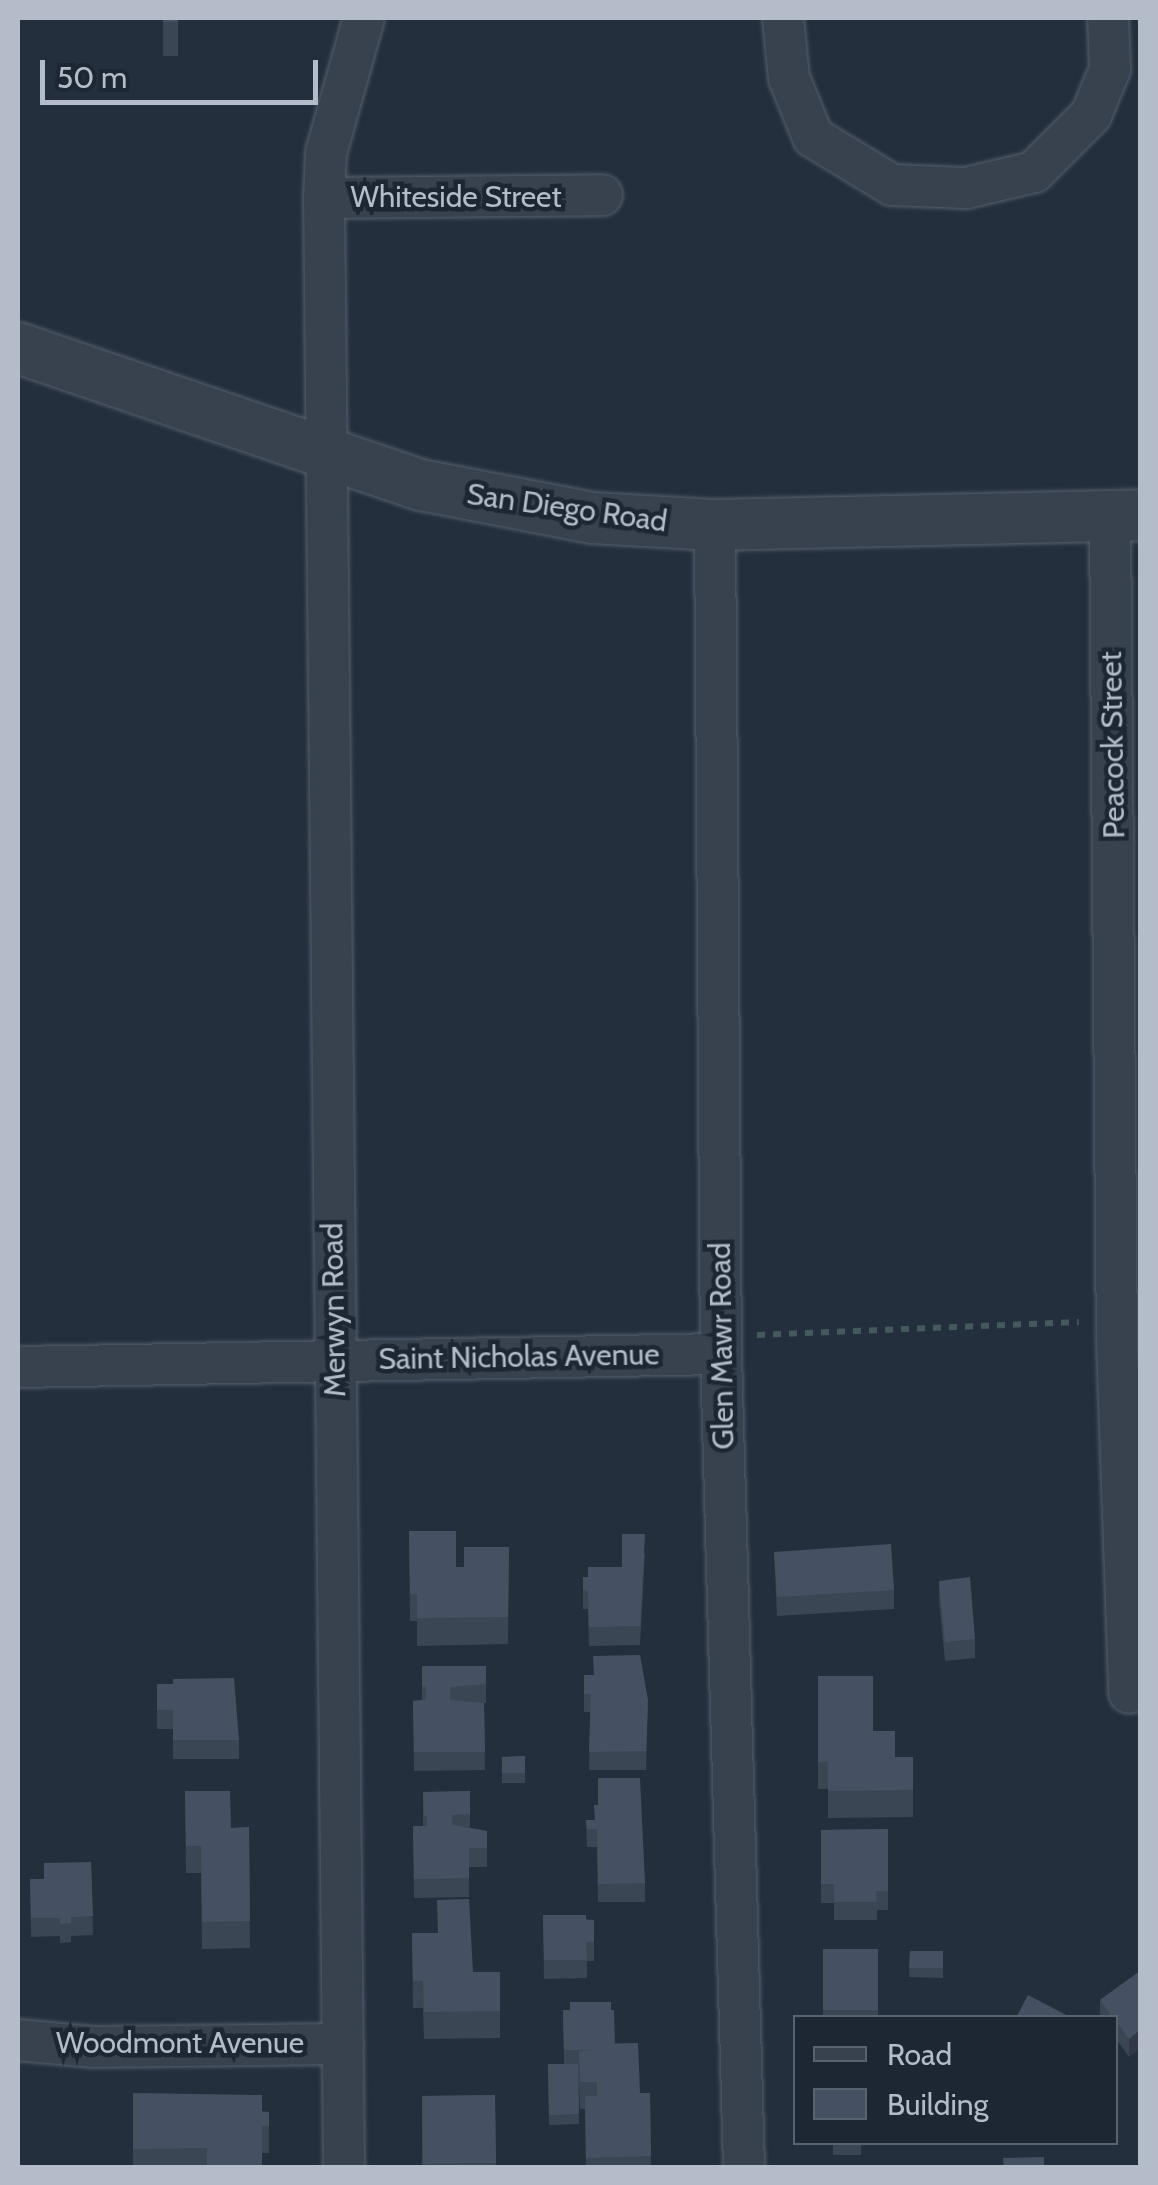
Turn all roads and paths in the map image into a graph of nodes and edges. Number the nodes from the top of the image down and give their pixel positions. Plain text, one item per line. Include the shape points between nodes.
1 (364, 18) edge
2 (782, 18) edge
3 (1108, 18) edge
4 (602, 195) dead end
5 (324, 198) junction
6 (18, 348) edge
7 (324, 452) junction
8 (1125, 516) edge
9 (715, 525) junction
10 (1125, 1335) edge
11 (721, 1345) junction
12 (335, 1360) junction
13 (18, 1368) edge
14 (1129, 1693) dead end
15 (18, 2040) edge
16 (343, 2044) junction
17 (344, 2168) edge
18 (744, 2168) edge

1 - 5 street via 326,152
2 - 3 street via 789,78 812,136 892,185 966,188 1034,172 1091,115 1110,69
4 - 5 street, Whiteside Street
5 - 7 street, Whiteside Street
6 - 7 street, San Diego Road
7 - 9 street, San Diego Road via 421,486 518,506
7 - 12 street, Merwyn Road
8 - 9 street, San Diego Road
8 - 10 street, Peacock Street
9 - 11 street, Glen Mawr Road
10 - 11 path
10 - 14 street, Peacock Street
11 - 12 street, Saint Nicholas Avenue
11 - 18 street, Glen Mawr Road
12 - 13 street, Saint Nicholas Avenue
12 - 16 street, Merwyn Road
15 - 16 street, Woodmont Avenue via 94,2047
16 - 17 street, Merwyn Road

